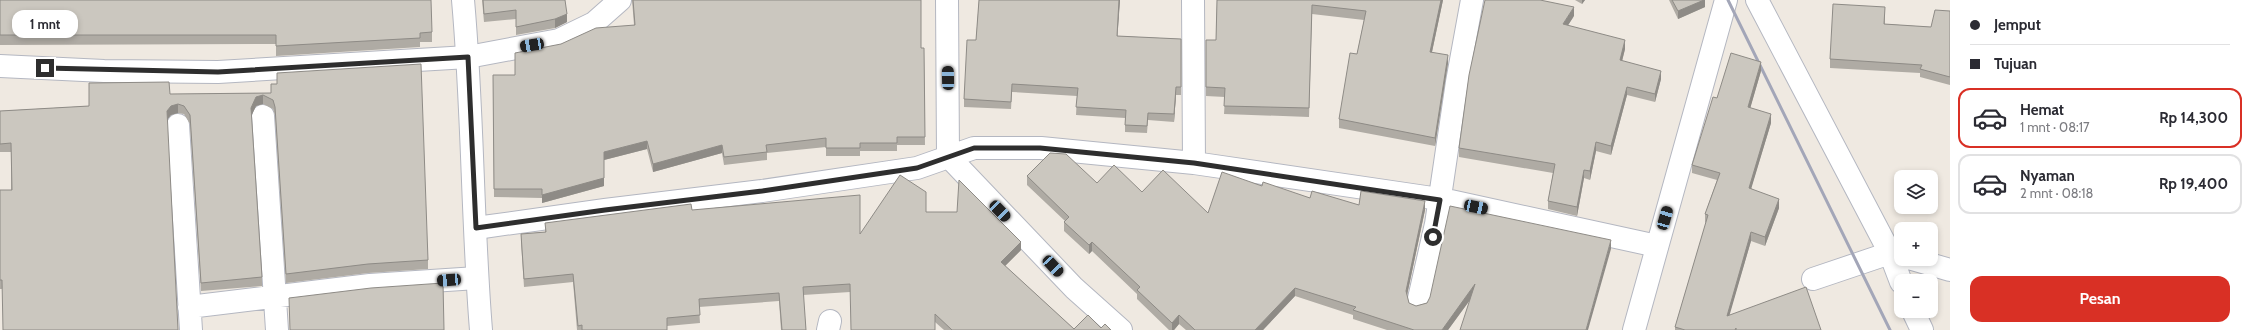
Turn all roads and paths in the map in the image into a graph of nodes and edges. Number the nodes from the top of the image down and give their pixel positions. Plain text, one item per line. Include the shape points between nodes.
1 (463, 0) edge
2 (620, 0) edge
3 (947, 0) edge
4 (1193, 0) edge
5 (1472, 0) edge
6 (1726, 0) edge
7 (1757, 0) edge
8 (468, 57) junction
9 (0, 66) edge
10 (263, 116) dead end
11 (178, 125) dead end
12 (948, 156) junction
13 (1194, 163) junction
14 (1440, 200) junction
15 (476, 228) junction
16 (1657, 246) junction
17 (1894, 252) edge
18 (1894, 254) edge
19 (1936, 266) edge
20 (1950, 270) edge
21 (477, 278) junction
22 (1813, 279) dead end
23 (276, 295) junction
24 (1418, 303) dead end
25 (190, 307) junction
26 (1916, 318) edge
27 (191, 330) edge
28 (277, 330) edge
29 (481, 330) edge
30 (1121, 330) edge
31 (1634, 330) edge
32 (1922, 330) edge

1 - 8 street
2 - 8 street via 594,23 559,40
3 - 12 street
4 - 13 street
5 - 14 street via 1456,82
6 - 16 street
7 - 17 street
8 - 9 street via 218,72 104,71
8 - 15 street
10 - 23 street
11 - 25 street
12 - 13 street via 974,148 1040,148
12 - 15 street via 917,168 853,178
12 - 30 street via 1074,288
13 - 14 street
14 - 16 street
14 - 24 street
15 - 21 street
16 - 31 street
18 - 22 street
19 - 20 street
21 - 23 street
21 - 29 street
23 - 25 street
23 - 28 street
25 - 27 street
26 - 32 street

